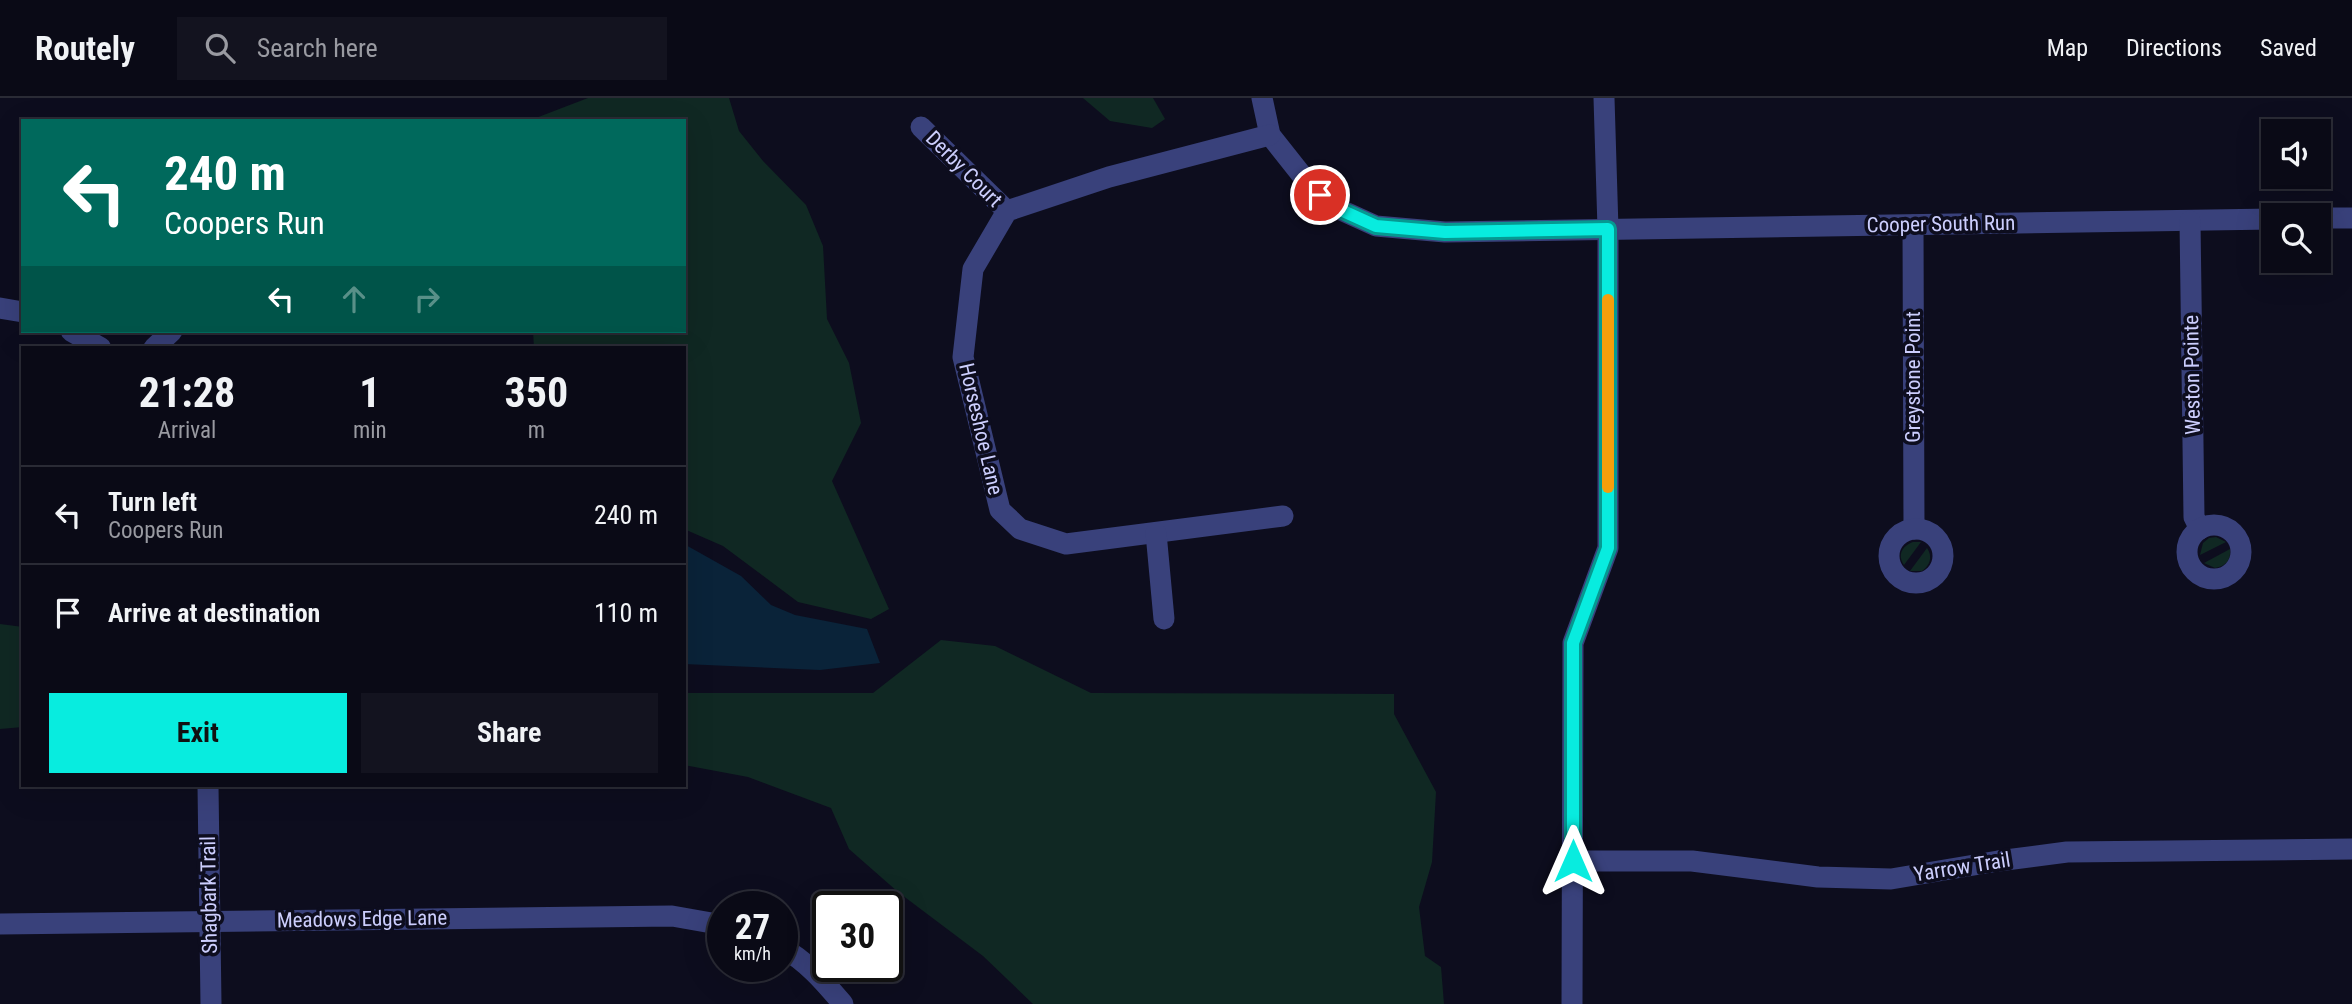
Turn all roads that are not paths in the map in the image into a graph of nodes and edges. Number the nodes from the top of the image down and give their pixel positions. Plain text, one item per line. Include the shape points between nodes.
1 (1262, 98) edge
2 (1604, 98) edge
3 (921, 127) dead end
4 (1270, 135) junction
5 (1007, 211) junction
6 (2331, 218) edge
7 (2352, 218) edge
8 (2261, 219) edge
9 (2190, 221) junction
10 (1913, 225) junction
11 (1608, 229) junction
12 (0, 308) edge
13 (21, 312) edge
14 (75, 333) edge
15 (170, 333) edge
16 (97, 346) edge
17 (156, 346) edge
18 (1283, 516) dead end
19 (1914, 529) dead end
20 (2200, 529) dead end
21 (1156, 533) junction
22 (1164, 619) dead end
23 (208, 787) edge
24 (2352, 849) edge
25 (1573, 861) junction
26 (210, 921) junction
27 (707, 922) edge
28 (0, 924) edge
29 (798, 959) edge
30 (211, 1004) edge
31 (843, 1004) edge
32 (1572, 1004) edge

1 - 4 street
2 - 11 street
3 - 5 street, Derby Court
4 - 5 street via 1109,177
4 - 11 street, Cooper South Run via 1332,206 1376,226 1445,232
5 - 21 street, Horseshoe Lane via 973,269 963,356 1000,510 1020,529 1066,544
6 - 7 street
8 - 9 street, Cooper South Run
9 - 10 street, Cooper South Run
9 - 20 street, Weston Pointe via 2194,517
10 - 11 street, Cooper South Run
10 - 19 street, Greystone Point
11 - 25 street via 1608,548 1573,643
12 - 13 street
14 - 16 street
15 - 17 street
18 - 21 street, Horseshoe Lane
21 - 22 street
23 - 26 street, Shagbark Trail
24 - 25 street, Yarrow Trail via 2067,852 1891,879 1818,877 1692,861
25 - 32 street
26 - 27 street, Meadows Edge Lane via 672,916
26 - 28 street, Meadows Edge Lane
26 - 30 street, Shagbark Trail
29 - 31 street

